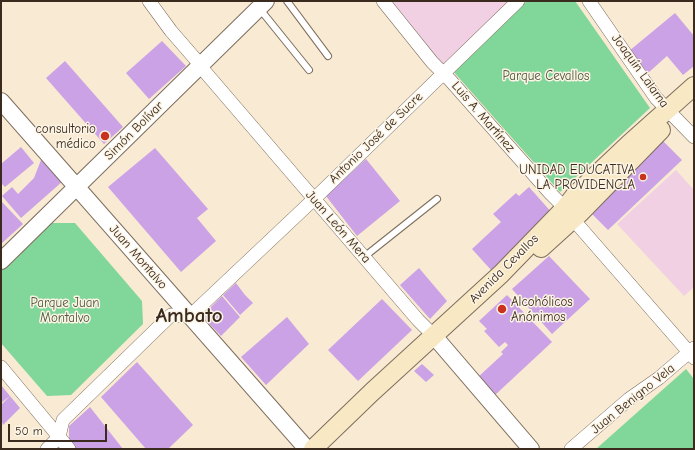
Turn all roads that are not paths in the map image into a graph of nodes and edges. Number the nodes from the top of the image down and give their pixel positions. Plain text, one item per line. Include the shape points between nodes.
1 (149, 1) edge
2 (287, 1) edge
3 (384, 1) edge
4 (518, 1) edge
5 (590, 1) edge
6 (263, 5) edge
7 (328, 56) dead end
8 (200, 66) junction
9 (309, 70) dead end
10 (444, 73) junction
11 (694, 86) edge
12 (694, 100) edge
13 (1, 101) edge
14 (671, 113) junction
15 (694, 137) edge
16 (77, 187) junction
17 (314, 199) junction
18 (437, 199) dead end
19 (569, 213) junction
20 (364, 257) junction
21 (1, 261) edge
22 (190, 316) junction
23 (437, 340) junction
24 (692, 353) edge
25 (1, 367) edge
26 (60, 437) junction
27 (47, 449) edge
28 (69, 449) edge
29 (306, 449) edge
30 (313, 449) edge
31 (328, 449) edge
32 (531, 449) edge
33 (571, 449) edge

1 - 8 street, Juan León Mera
2 - 7 lane
3 - 10 street, Luis A. Martínez via 432,62
4 - 10 street, Antonio José de Sucre
5 - 14 street, Joaquín Lalama via 656,98
6 - 8 street, Simón Bolívar
6 - 9 lane
8 - 16 street, Simón Bolívar
8 - 17 street, Juan León Mera
10 - 17 street, Antonio José de Sucre
10 - 19 street, Luis A. Martínez
11 - 14 main road, Avenida Cevallos
12 - 14 main road, Avenida Cevallos
13 - 16 street, Juan Montalvo
14 - 15 street, Joaquín Lalama
14 - 19 main road, Avenida Cevallos via 579,214
16 - 21 street, Simón Bolívar
16 - 22 street, Juan Montalvo
17 - 20 street, Juan León Mera
17 - 22 street, Antonio José de Sucre
18 - 20 lane
19 - 23 main road, Avenida Cevallos
19 - 24 street, Luis A. Martínez
20 - 23 street, Juan León Mera
22 - 26 street via 171,315 63,420
22 - 29 street, Juan Montalvo
23 - 30 main road, Avenida Cevallos via 372,392
23 - 31 main road, Avenida Cevallos
23 - 32 street, Juan León Mera
24 - 33 street, Juan Benigno Vela via 629,399
25 - 26 street
26 - 27 street
26 - 28 street

